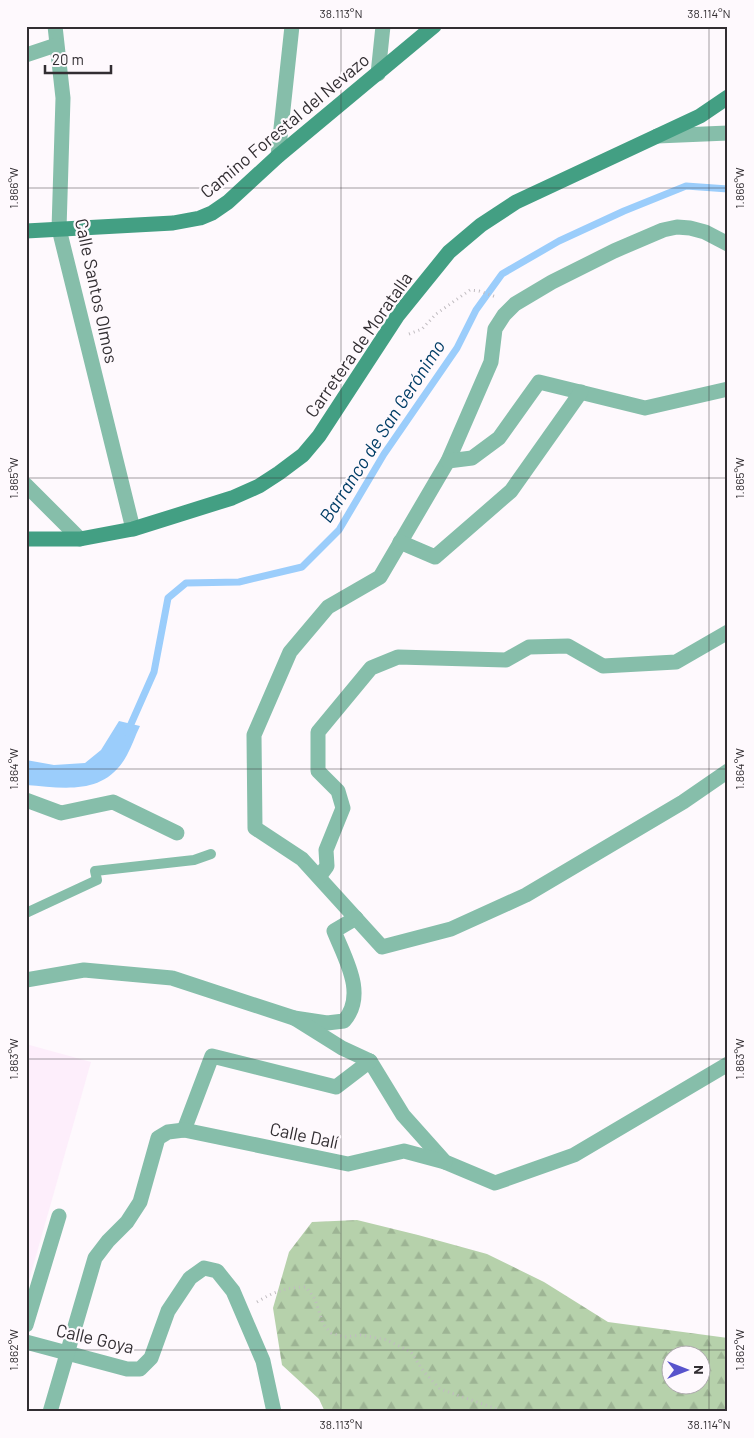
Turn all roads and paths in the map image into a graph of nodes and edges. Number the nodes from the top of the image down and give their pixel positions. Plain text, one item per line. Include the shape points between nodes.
1 (55, 26) edge
2 (292, 26) edge
3 (383, 26) edge
4 (434, 26) edge
5 (56, 44) junction
6 (26, 55) edge
7 (378, 74) junction
8 (728, 96) edge
9 (728, 133) edge
10 (655, 136) junction
11 (278, 156) junction
12 (59, 229) junction
13 (26, 231) edge
14 (728, 244) edge
15 (475, 290) dead end
16 (386, 334) junction
17 (728, 389) edge
18 (581, 392) junction
19 (448, 461) junction
20 (26, 485) edge
21 (133, 529) junction
22 (26, 539) edge
23 (80, 539) junction
24 (400, 542) junction
25 (728, 632) edge
26 (728, 771) edge
27 (26, 800) edge
28 (177, 833) dead end
29 (211, 854) dead end
30 (319, 877) junction
31 (26, 913) edge
32 (356, 918) junction
33 (26, 980) edge
34 (294, 1018) junction
35 (370, 1061) junction
36 (728, 1064) edge
37 (184, 1130) junction
38 (445, 1162) junction
39 (59, 1216) dead end
40 (242, 1312) junction
41 (26, 1325) edge
42 (26, 1342) edge
43 (67, 1353) junction
44 (50, 1412) edge
45 (274, 1412) edge
46 (505, 1412) edge

1 - 5 street, Calle Santos Olmos
2 - 11 street
3 - 7 street
4 - 7 main road, Camino Forestal del Nevazo
5 - 6 street
5 - 12 street, Calle Santos Olmos via 63,98
7 - 11 main road, Camino Forestal del Nevazo
8 - 10 main road, Carretera de Moratalla via 700,116
9 - 10 street
10 - 16 main road, Carretera de Moratalla via 516,202 481,225 449,252 398,314
11 - 12 main road, Camino Forestal del Nevazo via 228,202 200,218 173,223
12 - 13 main road, Camino Forestal del Nevazo
12 - 21 street, Calle Santos Olmos
14 - 19 street via 690,228 663,230 577,269 515,304 495,329 491,362
15 - 16 path via 465,292 422,329 396,336
16 - 21 main road, Carretera de Moratalla via 319,436 297,460 259,486 232,498
17 - 18 street via 645,408
18 - 19 street via 539,382 499,438 472,458
18 - 24 street via 512,491 435,557
19 - 24 street
20 - 23 street
21 - 23 main road, Carretera de Moratalla
22 - 23 main road, Carretera de Moratalla
24 - 30 street via 380,577 328,607 290,652 254,735 256,828 302,859
25 - 30 street via 676,662 603,666 568,646 529,647 506,660 398,657 371,668 318,732 318,771 338,791 343,808 326,850 327,866
26 - 32 street via 526,895 451,929 382,946
27 - 28 street via 60,813 113,802
29 - 31 lane via 194,860 96,871 97,880
30 - 32 street
32 - 34 street via 334,932 352,978 355,997 350,1013 344,1021 327,1023
33 - 34 street via 84,970 172,978
34 - 35 street
35 - 37 street via 336,1087 212,1056
35 - 38 street via 403,1115
36 - 38 street, Calle Dalí via 574,1155 494,1183
37 - 38 street, Calle Dalí via 348,1164 404,1150
37 - 43 street via 168,1132 158,1138 140,1202 128,1222 95,1258
39 - 41 street
40 - 43 street, Calle Goya via 233,1291 217,1271 204,1268 190,1278 168,1311 151,1358 140,1369
40 - 45 street via 263,1361
40 - 46 path via 271,1293 291,1286 306,1286 330,1333 345,1336 361,1334 387,1340 411,1352 440,1389
42 - 43 street, Calle Goya
43 - 44 street

